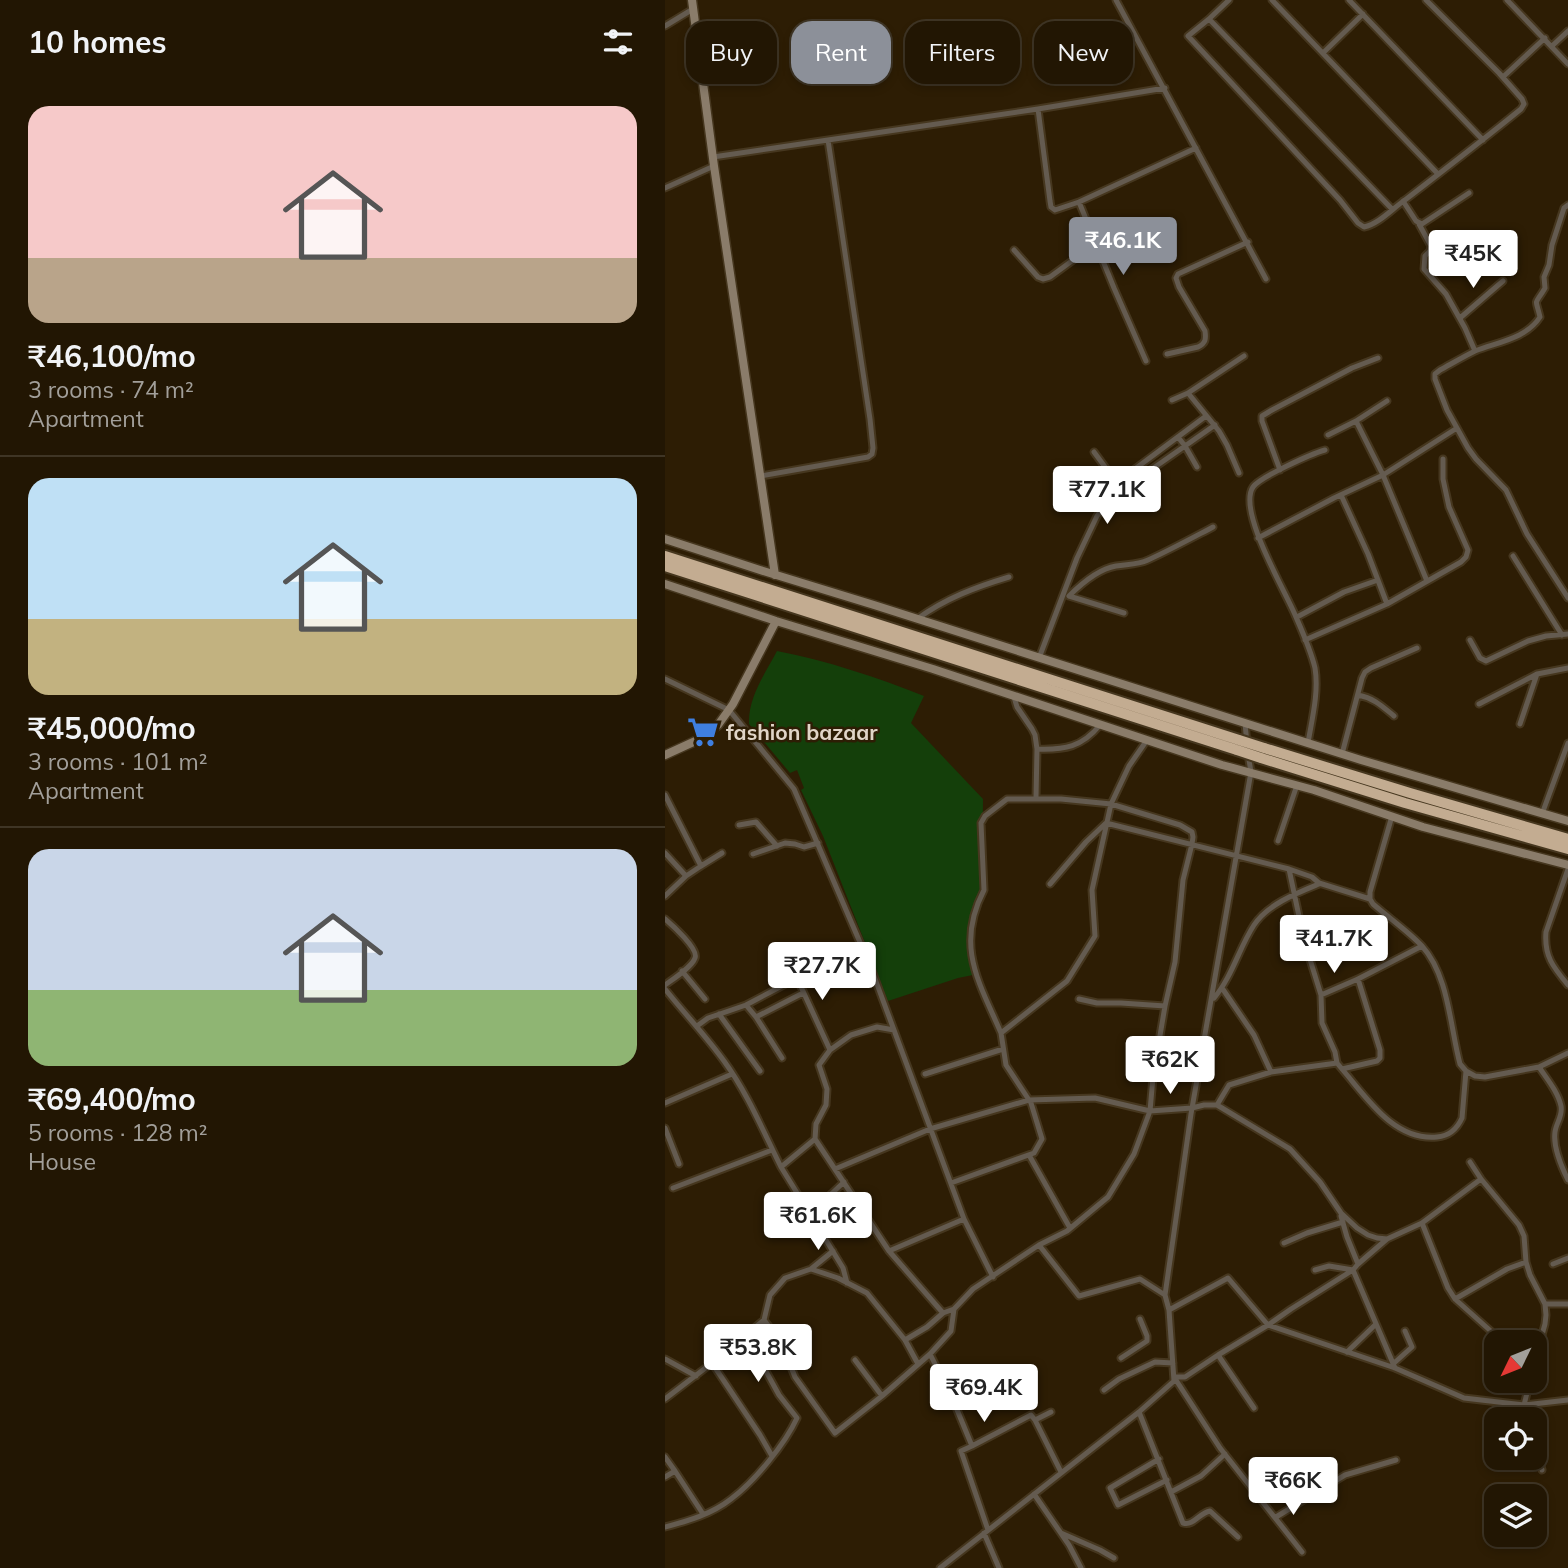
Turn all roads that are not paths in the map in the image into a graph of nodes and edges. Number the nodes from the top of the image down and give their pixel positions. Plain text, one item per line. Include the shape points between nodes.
1 (1116, 0) edge
2 (1229, 0) edge
3 (1272, 0) edge
4 (1349, 0) edge
5 (1426, 0) edge
6 (1507, 0) edge
7 (1518, 0) edge
8 (692, 5) edge
9 (1512, 5) junction
10 (1363, 14) junction
11 (1209, 19) junction
12 (665, 26) edge
13 (1568, 31) edge
14 (1545, 38) junction
15 (1552, 46) junction
16 (1323, 53) junction
17 (1568, 64) edge
18 (1503, 77) junction
19 (1165, 88) junction
20 (1038, 109) junction
21 (828, 140) junction
22 (1483, 140) junction
23 (1196, 148) junction
24 (714, 161) junction
25 (1438, 174) junction
26 (665, 188) edge
27 (1469, 193) dead end
28 (1403, 201) junction
29 (1079, 202) junction
30 (1568, 205) edge
31 (1392, 209) junction
32 (1419, 224) junction
33 (1095, 243) junction
34 (1248, 243) junction
35 (1014, 250) dead end
36 (1266, 279) dead end
37 (1503, 281) dead end
38 (1460, 318) junction
39 (1475, 351) junction
40 (1167, 355) dead end
41 (1244, 356) dead end
42 (1378, 358) dead end
43 (1146, 361) dead end
44 (1188, 393) junction
45 (1172, 400) dead end
46 (1387, 401) dead end
47 (1206, 416) junction
48 (1356, 421) junction
49 (1215, 425) junction
50 (1457, 428) junction
51 (1328, 435) dead end
52 (1178, 437) junction
53 (1185, 446) junction
54 (1325, 450) dead end
55 (1094, 452) dead end
56 (1443, 459) dead end
57 (1197, 467) dead end
58 (1280, 470) junction
59 (1239, 473) dead end
60 (1383, 475) junction
61 (761, 476) junction
62 (1116, 483) junction
63 (1122, 490) junction
64 (1341, 495) junction
65 (1213, 527) dead end
66 (1258, 538) junction
67 (665, 539) edge
68 (665, 556) edge
69 (1513, 556) dead end
70 (665, 566) edge
71 (775, 575) junction
72 (1009, 577) dead end
73 (1378, 580) junction
74 (1427, 581) junction
75 (665, 584) edge
76 (1066, 595) junction
77 (1568, 598) edge
78 (1387, 604) junction
79 (1124, 613) dead end
80 (1297, 617) junction
81 (917, 619) junction
82 (776, 621) junction
83 (1565, 634) edge
84 (1305, 640) junction
85 (1470, 640) dead end
86 (1417, 648) dead end
87 (1039, 658) junction
88 (1568, 668) edge
89 (1537, 674) junction
90 (665, 679) edge
91 (1358, 695) junction
92 (1014, 697) junction
93 (1479, 704) dead end
94 (729, 710) junction
95 (1394, 716) dead end
96 (1245, 723) junction
97 (1520, 724) dead end
98 (1100, 725) junction
99 (1147, 740) junction
100 (1308, 743) junction
101 (1568, 743) edge
102 (1238, 745) junction
103 (1037, 749) junction
104 (1263, 753) junction
105 (1342, 754) junction
106 (665, 755) edge
107 (1251, 772) junction
108 (1297, 785) junction
109 (665, 794) edge
110 (1037, 798) junction
111 (1111, 804) junction
112 (668, 809) edge
113 (1542, 814) junction
114 (1392, 816) junction
115 (1568, 821) edge
116 (1106, 823) junction
117 (739, 825) dead end
118 (1568, 839) edge
119 (1279, 841) dead end
120 (818, 843) junction
121 (1192, 844) junction
122 (777, 846) junction
123 (1568, 849) edge
124 (665, 853) edge
125 (722, 853) dead end
126 (753, 854) dead end
127 (1235, 856) junction
128 (701, 866) junction
129 (1568, 867) edge
130 (1289, 869) junction
131 (685, 876) junction
132 (1049, 884) dead end
133 (1319, 884) junction
134 (1294, 895) junction
135 (665, 896) edge
136 (1370, 899) junction
137 (665, 919) edge
138 (1422, 947) junction
139 (791, 965) dead end
140 (682, 971) junction
141 (796, 978) junction
142 (1358, 979) junction
143 (1568, 985) edge
144 (665, 987) edge
145 (1222, 988) junction
146 (803, 993) junction
147 (1321, 995) junction
148 (671, 997) junction
149 (705, 999) dead end
150 (1079, 999) dead end
151 (1212, 1000) junction
152 (665, 1001) edge
153 (746, 1005) junction
154 (1165, 1006) junction
155 (719, 1014) junction
156 (756, 1017) junction
157 (697, 1026) junction
158 (894, 1030) junction
159 (1001, 1033) junction
160 (1003, 1049) junction
161 (830, 1050) junction
162 (1568, 1053) edge
163 (782, 1058) dead end
164 (1337, 1063) junction
165 (1539, 1068) junction
166 (1342, 1069) junction
167 (760, 1071) dead end
168 (1466, 1071) junction
169 (1271, 1072) junction
170 (732, 1074) junction
171 (925, 1074) dead end
172 (1029, 1100) junction
173 (665, 1103) edge
174 (1217, 1105) junction
175 (1192, 1108) junction
176 (1150, 1111) junction
177 (665, 1128) edge
178 (930, 1129) junction
179 (815, 1139) junction
180 (772, 1150) junction
181 (1029, 1155) junction
182 (1470, 1162) dead end
183 (679, 1164) dead end
184 (781, 1167) junction
185 (835, 1168) junction
186 (1481, 1179) junction
187 (1568, 1180) edge
188 (844, 1182) junction
189 (951, 1183) junction
190 (673, 1188) dead end
191 (1341, 1213) junction
192 (810, 1214) junction
193 (964, 1219) junction
194 (1343, 1222) junction
195 (1422, 1223) junction
196 (1070, 1228) junction
197 (1387, 1239) junction
198 (1284, 1243) dead end
199 (1039, 1245) junction
200 (833, 1251) junction
201 (889, 1251) junction
202 (1568, 1258) edge
203 (1526, 1262) junction
204 (1358, 1264) junction
205 (1553, 1264) dead end
206 (811, 1269) junction
207 (1315, 1270) dead end
208 (1353, 1270) junction
209 (993, 1277) junction
210 (847, 1283) junction
211 (1165, 1295) junction
212 (1455, 1299) junction
213 (1545, 1304) junction
214 (1568, 1304) edge
215 (954, 1309) junction
216 (1168, 1310) junction
217 (943, 1313) junction
218 (1140, 1319) dead end
219 (764, 1320) junction
220 (1377, 1324) junction
221 (1269, 1325) junction
222 (1490, 1330) edge
223 (1542, 1330) edge
224 (1405, 1331) dead end
225 (745, 1335) junction
226 (905, 1340) junction
227 (1347, 1352) junction
228 (930, 1354) junction
229 (1218, 1355) junction
230 (1121, 1358) dead end
231 (665, 1359) edge
232 (855, 1360) dead end
233 (712, 1363) junction
234 (1173, 1363) junction
235 (918, 1364) junction
236 (1394, 1366) junction
237 (696, 1376) junction
238 (1174, 1377) junction
239 (1104, 1390) dead end
240 (1527, 1393) edge
241 (882, 1396) junction
242 (665, 1399) edge
243 (1568, 1400) edge
244 (1524, 1405) junction
245 (1027, 1407) dead end
246 (1254, 1408) dead end
247 (1051, 1412) dead end
248 (1139, 1412) junction
249 (1033, 1417) junction
250 (972, 1446) junction
251 (1225, 1454) junction
252 (772, 1456) junction
253 (665, 1457) edge
254 (1159, 1459) junction
255 (1396, 1460) dead end
256 (1321, 1467) dead end
257 (675, 1471) junction
258 (1061, 1472) junction
259 (665, 1477) edge
260 (1167, 1480) junction
261 (1333, 1482) junction
262 (1171, 1492) junction
263 (1034, 1494) junction
264 (703, 1514) junction
265 (1276, 1517) junction
266 (665, 1527) edge
267 (986, 1532) junction
268 (1061, 1533) junction
269 (1238, 1538) dead end
270 (1302, 1552) dead end
271 (1114, 1558) dead end
272 (940, 1568) edge
273 (999, 1568) edge
274 (1081, 1568) edge

1 - 19 street
2 - 11 street
3 - 16 street
4 - 10 street
5 - 18 street
6 - 9 street
7 - 9 street
8 - 12 street
8 - 24 street
9 - 14 street
10 - 16 street
10 - 22 street
11 - 31 street
11 - 31 street via 1188,36 1358,223 1370,226
13 - 15 street
14 - 15 street
14 - 18 street
15 - 17 street
16 - 25 street
18 - 22 street via 1524,104
19 - 20 street
19 - 23 street
20 - 21 street
20 - 29 street via 1051,207 1059,210
21 - 24 street
21 - 61 street via 872,454
22 - 25 street
23 - 29 street
23 - 34 street
24 - 26 street
24 - 61 street
25 - 28 street
27 - 32 street
28 - 31 street
28 - 32 street
29 - 33 street
30 - 39 street via 1563,208 1552,245 1545,288 1535,300 1539,317 1534,326
32 - 38 street via 1431,246 1424,269
33 - 35 street via 1043,279
33 - 43 street
34 - 36 street
34 - 40 street via 1178,274 1179,287 1206,339 1198,347
37 - 38 street
38 - 39 street
39 - 50 street via 1435,374
41 - 44 street
42 - 58 street via 1262,416
44 - 45 street
44 - 47 street
46 - 48 street
47 - 49 street
47 - 52 street
48 - 51 street
48 - 60 street
49 - 53 street
49 - 59 street
50 - 60 street
50 - 77 street via 1476,459 1506,490 1527,534
52 - 53 street
52 - 62 street
53 - 57 street
53 - 63 street
54 - 58 street
55 - 62 street
56 - 74 street via 1449,507 1468,550 1461,562
58 - 66 street via 1253,486 1251,509
60 - 64 street
60 - 74 street
61 - 71 street
62 - 63 street
63 - 76 street via 1097,516
64 - 66 street
64 - 73 street
65 - 76 street via 1134,565 1107,569
66 - 80 street
67 - 71 street
68 - 102 highway
69 - 83 street
70 - 102 highway
71 - 81 street
72 - 81 street via 969,589
73 - 78 street
73 - 80 street
74 - 78 street
75 - 82 street
76 - 79 street
76 - 87 street
78 - 84 street
80 - 84 street
81 - 87 street
82 - 92 street
82 - 94 street
83 - 85 street via 1528,641 1486,661
84 - 100 street via 1316,680
86 - 91 street via 1365,672
87 - 96 street
88 - 89 street
89 - 93 street
89 - 97 street
90 - 94 street
91 - 95 street
91 - 105 street
92 - 98 street
92 - 103 street via 1033,729
94 - 106 street via 702,738
94 - 120 street via 795,789
96 - 100 street
96 - 107 street
98 - 99 street
98 - 103 street via 1074,746
99 - 107 street
99 - 111 street
100 - 105 street
101 - 113 street
102 - 104 highway, bridge
103 - 110 street
104 - 118 highway
104 - 123 highway via 1405,803
105 - 113 street
107 - 108 street
107 - 127 street
108 - 114 street
108 - 119 street
109 - 112 street
110 - 111 street
110 - 159 street via 1007,799 981,823 984,890 969,930 974,968
111 - 116 street
111 - 121 street via 1188,828
112 - 128 street
113 - 115 street
114 - 129 street
114 - 136 street
116 - 121 street
116 - 132 street
116 - 159 street via 1092,890 1095,936 1067,981
117 - 122 street via 756,822
120 - 122 street
120 - 158 street
121 - 127 street
121 - 154 street
122 - 126 street
124 - 131 street
125 - 128 street
127 - 130 street
127 - 151 street
128 - 131 street
129 - 143 street via 1545,948
130 - 133 street
130 - 134 street
131 - 135 street
133 - 134 street
133 - 136 street
134 - 145 street via 1255,923
134 - 147 street
136 - 138 street
137 - 140 street via 696,951
138 - 142 street
138 - 168 street via 1439,976 1459,1064
139 - 141 street
140 - 144 street
140 - 149 street
141 - 146 street
141 - 153 street
142 - 147 street
142 - 166 street via 1380,1058
144 - 148 street
145 - 151 street
145 - 169 street via 1254,1035
146 - 156 street
146 - 161 street
147 - 164 street via 1322,1023
148 - 152 street
148 - 157 street
150 - 154 street
151 - 175 street
153 - 155 street
153 - 156 street
154 - 176 street
155 - 157 street
155 - 167 street
156 - 163 street
157 - 170 street
158 - 161 street via 877,1027 851,1035
158 - 178 street
159 - 160 street
160 - 171 street
160 - 172 street via 1006,1065
161 - 179 street via 818,1065 827,1089
162 - 165 street
164 - 166 street
164 - 169 street
165 - 168 street via 1485,1077
165 - 187 street via 1562,1108 1555,1138
166 - 168 street via 1398,1128 1425,1138 1443,1137 1459,1124
169 - 174 street via 1229,1085
170 - 173 street
170 - 180 street
172 - 176 street via 1095,1098
172 - 178 street
172 - 181 street via 1042,1139
174 - 175 street
174 - 191 street via 1290,1149
175 - 176 street
175 - 211 street
176 - 196 street via 1134,1154 1108,1197
177 - 183 street
178 - 185 street
178 - 189 street
179 - 184 street
179 - 185 street
180 - 184 street
180 - 190 street
181 - 189 street
181 - 196 street
182 - 186 street
184 - 192 street
185 - 188 street
186 - 195 street
186 - 203 street via 1519,1225
188 - 192 street
188 - 201 street
189 - 193 street
191 - 194 street
191 - 197 street via 1368,1235
192 - 200 street
193 - 201 street
193 - 209 street
194 - 198 street
194 - 204 street
195 - 197 street
195 - 212 street
196 - 199 street
197 - 204 street
199 - 209 street
199 - 211 street via 1079,1296 1140,1279
200 - 206 street
200 - 210 street
201 - 217 street
202 - 205 street
203 - 212 street
203 - 213 street
204 - 208 street
206 - 210 street
206 - 219 street via 785,1278 769,1295
207 - 208 street via 1329,1266
208 - 220 street
208 - 221 street
209 - 215 street
210 - 226 street via 867,1293
211 - 216 street
212 - 222 street
213 - 214 street
213 - 223 street
215 - 217 street
215 - 228 street via 951,1331
216 - 221 street via 1228,1278
216 - 234 street
217 - 226 street
218 - 230 street via 1147,1341
219 - 225 street
219 - 241 street via 781,1342 795,1377 835,1433
220 - 227 street
220 - 236 street
221 - 227 street
221 - 229 street
224 - 236 street via 1412,1347
225 - 233 street
225 - 252 street via 797,1418
226 - 235 street
227 - 236 street
228 - 235 street
228 - 250 street
229 - 238 street via 1185,1377
229 - 246 street
231 - 237 street
232 - 241 street
233 - 237 street
233 - 252 street
234 - 238 street
234 - 239 street via 1155,1362
235 - 241 street
236 - 244 street via 1464,1398
237 - 242 street
238 - 248 street
238 - 251 street
240 - 244 street
243 - 244 street
245 - 249 street
247 - 249 street
248 - 254 street
248 - 258 street
249 - 250 street
249 - 258 street
250 - 267 street via 961,1451
251 - 262 street via 1201,1476
251 - 265 street
252 - 264 street via 731,1500
253 - 257 street
254 - 260 street
254 - 260 street via 1110,1488 1118,1505
255 - 261 street
256 - 261 street
257 - 259 street
257 - 264 street
258 - 263 street
260 - 262 street
261 - 265 street
262 - 269 street via 1183,1523 1210,1511
263 - 267 street
263 - 268 street
264 - 266 street
265 - 270 street
267 - 272 street
267 - 273 street
268 - 271 street
268 - 274 street

